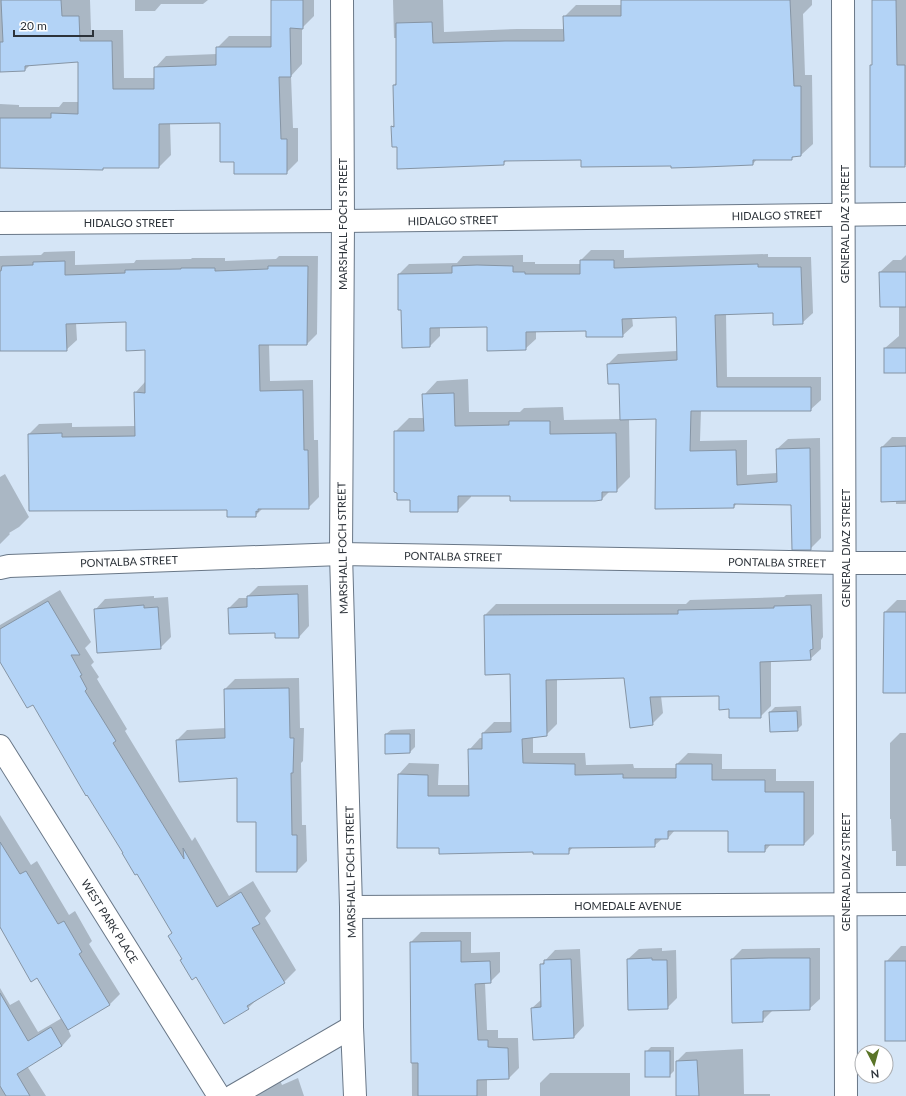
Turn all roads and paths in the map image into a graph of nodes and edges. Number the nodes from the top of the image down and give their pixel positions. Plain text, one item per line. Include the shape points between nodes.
1 (342, 0) edge
2 (844, 0) edge
3 (844, 214) junction
4 (906, 214) edge
5 (343, 221) junction
6 (0, 223) edge
7 (341, 554) junction
8 (845, 563) junction
9 (906, 563) edge
10 (0, 568) edge
11 (0, 746) edge
12 (845, 904) junction
13 (906, 904) edge
14 (351, 907) junction
15 (352, 1027) junction
16 (219, 1096) edge
17 (233, 1096) edge
18 (355, 1096) edge
19 (846, 1096) edge

1 - 5 street, MARSHALL FOCH STREET
2 - 3 street, GENERAL DIAZ STREET
3 - 4 street, HIDALGO STREET
3 - 5 street, HIDALGO STREET
3 - 8 street, GENERAL DIAZ STREET
5 - 6 street, HIDALGO STREET
5 - 7 street, MARSHALL FOCH STREET
7 - 8 street, PONTALBA STREET
7 - 10 street, PONTALBA STREET
7 - 14 street, MARSHALL FOCH STREET
8 - 9 street, PONTALBA STREET
8 - 12 street, GENERAL DIAZ STREET
11 - 16 street, WEST PARK PLACE
12 - 13 street, HOMEDALE AVENUE
12 - 14 street, HOMEDALE AVENUE
12 - 19 street, GENERAL DIAZ STREET
14 - 15 street, MARSHALL FOCH STREET
15 - 17 street
15 - 18 street, MARSHALL FOCH STREET

